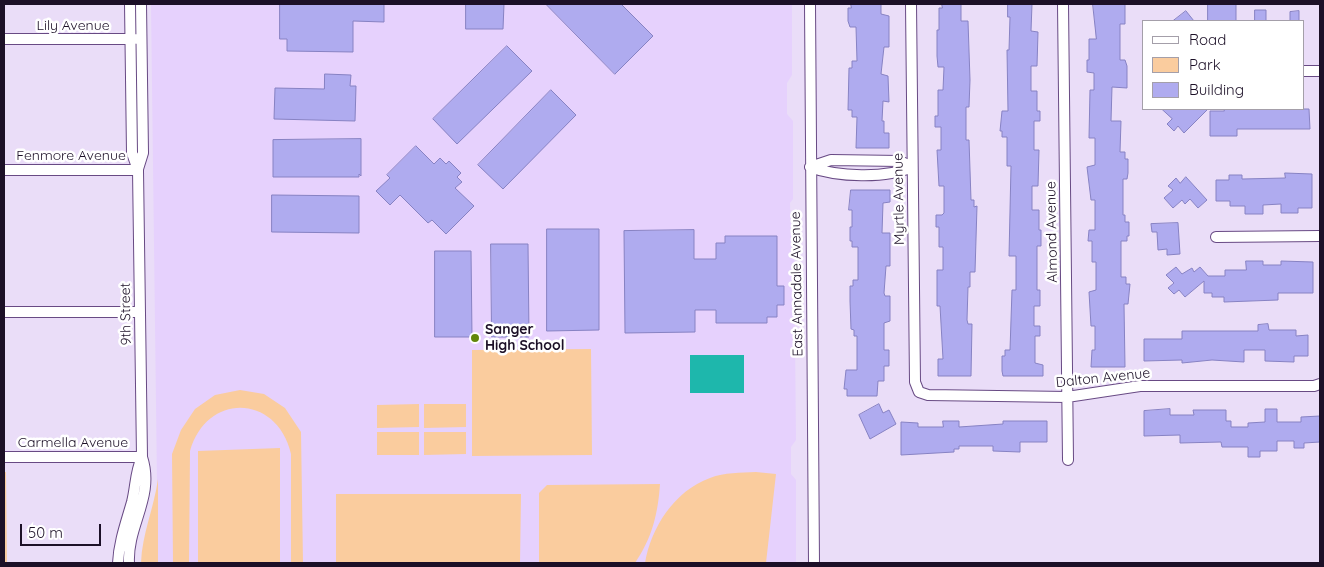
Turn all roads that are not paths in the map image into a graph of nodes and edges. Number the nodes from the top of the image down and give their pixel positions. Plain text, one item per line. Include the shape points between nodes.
1 (130, 4) edge
2 (141, 4) edge
3 (810, 4) edge
4 (911, 4) edge
5 (1063, 4) edge
6 (4, 39) edge
7 (130, 39) junction
8 (142, 39) junction
9 (1304, 71) edge
10 (1320, 71) edge
11 (810, 167) junction
12 (912, 167) junction
13 (4, 170) edge
14 (138, 170) junction
15 (1320, 236) edge
16 (1216, 237) dead end
17 (4, 312) edge
18 (140, 312) junction
19 (1320, 384) edge
20 (919, 392) joint
21 (1067, 397) junction
22 (4, 457) edge
23 (142, 457) junction
24 (1068, 460) dead end
25 (118, 563) edge
26 (129, 563) edge
27 (814, 563) edge

1 - 7 street, 9th Street
2 - 8 street, 9th Street
3 - 11 street, East Annadale Avenue
4 - 12 street, Myrtle Avenue
5 - 21 street, Almond Avenue
6 - 7 street, Lily Avenue
7 - 8 street, Lily Avenue
7 - 14 street, 9th Street via 132,153
8 - 14 street, 9th Street via 143,153
9 - 10 street
11 - 12 street via 831,174 899,173
11 - 27 street, East Annadale Avenue
12 - 20 street, Myrtle Avenue via 915,382
13 - 14 street, Fenmore Avenue
14 - 18 street, 9th Street
15 - 16 street
17 - 18 street
18 - 23 street, 9th Street
19 - 21 street, Dalton Avenue via 1140,386
20 - 21 street, Dalton Avenue via 928,395
21 - 24 street, Almond Avenue
22 - 23 street, Carmella Avenue
23 - 25 street, 9th Street via 135,471 134,491 121,535
23 - 26 street, 9th Street via 147,472 146,486 132,537

